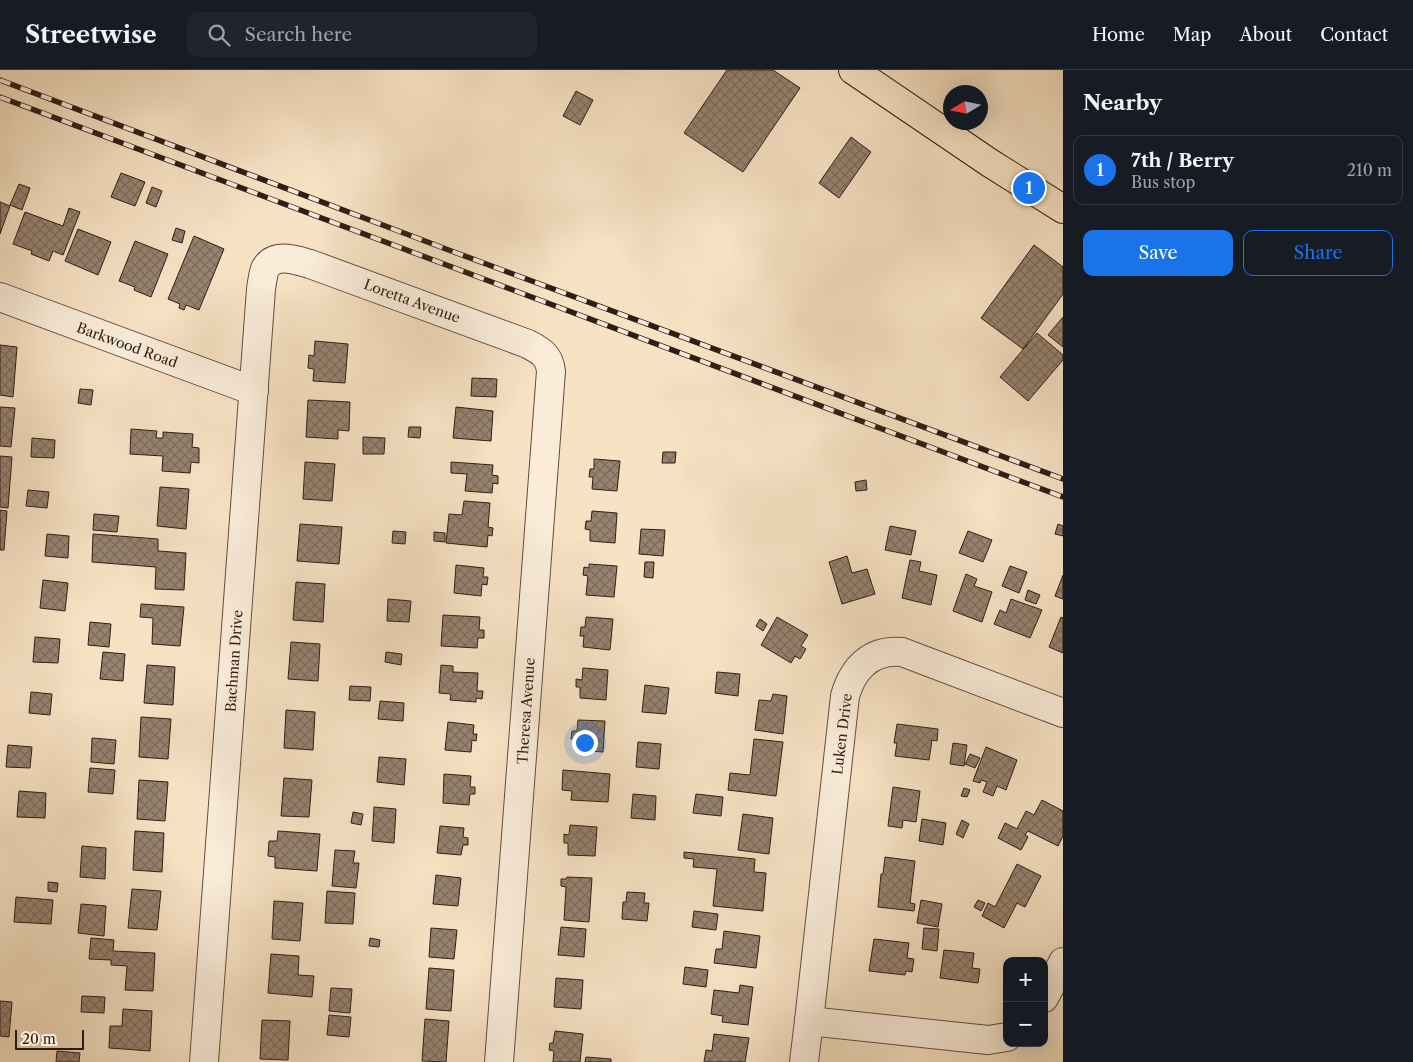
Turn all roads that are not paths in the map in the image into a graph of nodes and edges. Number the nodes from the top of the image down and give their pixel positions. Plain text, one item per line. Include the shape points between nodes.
1 (853, 70) edge
2 (1063, 209) edge
3 (270, 263) joint
4 (0, 297) edge
5 (550, 360) joint
6 (254, 391) junction
7 (1063, 713) edge
8 (1063, 962) edge
9 (1048, 990) edge
10 (809, 1021) junction
11 (1003, 1038) edge
12 (204, 1062) edge
13 (499, 1062) edge
14 (804, 1062) edge

1 - 2 main road via 990,164
3 - 5 street, Loretta Avenue via 277,258 310,264 528,344
3 - 6 street, Bachman Drive via 265,270 262,289
4 - 6 street, Barkwood Road
5 - 13 street, Theresa Avenue
6 - 12 street, Bachman Drive
7 - 10 street, Luken Drive via 902,652 878,654 856,671 845,696
8 - 9 street
10 - 11 street via 988,1040
10 - 14 street, Luken Drive

